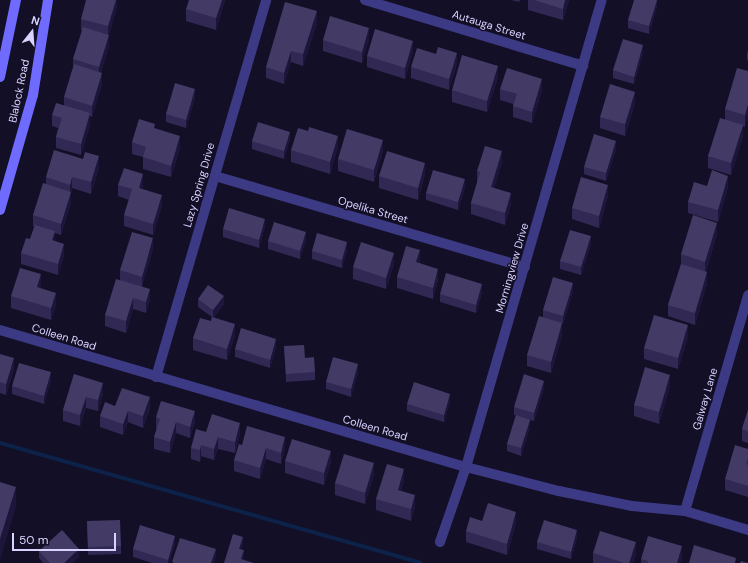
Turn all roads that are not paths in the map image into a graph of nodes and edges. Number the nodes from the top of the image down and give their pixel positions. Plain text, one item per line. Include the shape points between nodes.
1 (16, 0) edge
2 (48, 0) edge
3 (266, 0) edge
4 (364, 0) edge
5 (602, 0) edge
6 (583, 66) junction
7 (0, 77) edge
8 (215, 176) junction
9 (0, 210) edge
10 (525, 267) junction
11 (748, 295) edge
12 (0, 330) edge
13 (156, 377) junction
14 (466, 467) junction
15 (685, 511) junction
16 (748, 530) edge
17 (440, 542) dead end

1 - 7 main road, Blalock Road
2 - 9 main road, Blalock Road via 33,95
3 - 8 street, Lazy Spring Drive
4 - 6 street, Autauga Street
5 - 6 street, Morningview Drive
6 - 10 street, Morningview Drive
8 - 10 street, Opelika Street
8 - 13 street, Lazy Spring Drive
10 - 14 street, Morningview Drive
11 - 15 street, Galway Lane
12 - 13 street, Colleen Road
13 - 14 street, Colleen Road
14 - 15 street, Colleen Road via 559,491 632,506
14 - 17 street, Morningview Drive
15 - 16 street, Colleen Road

